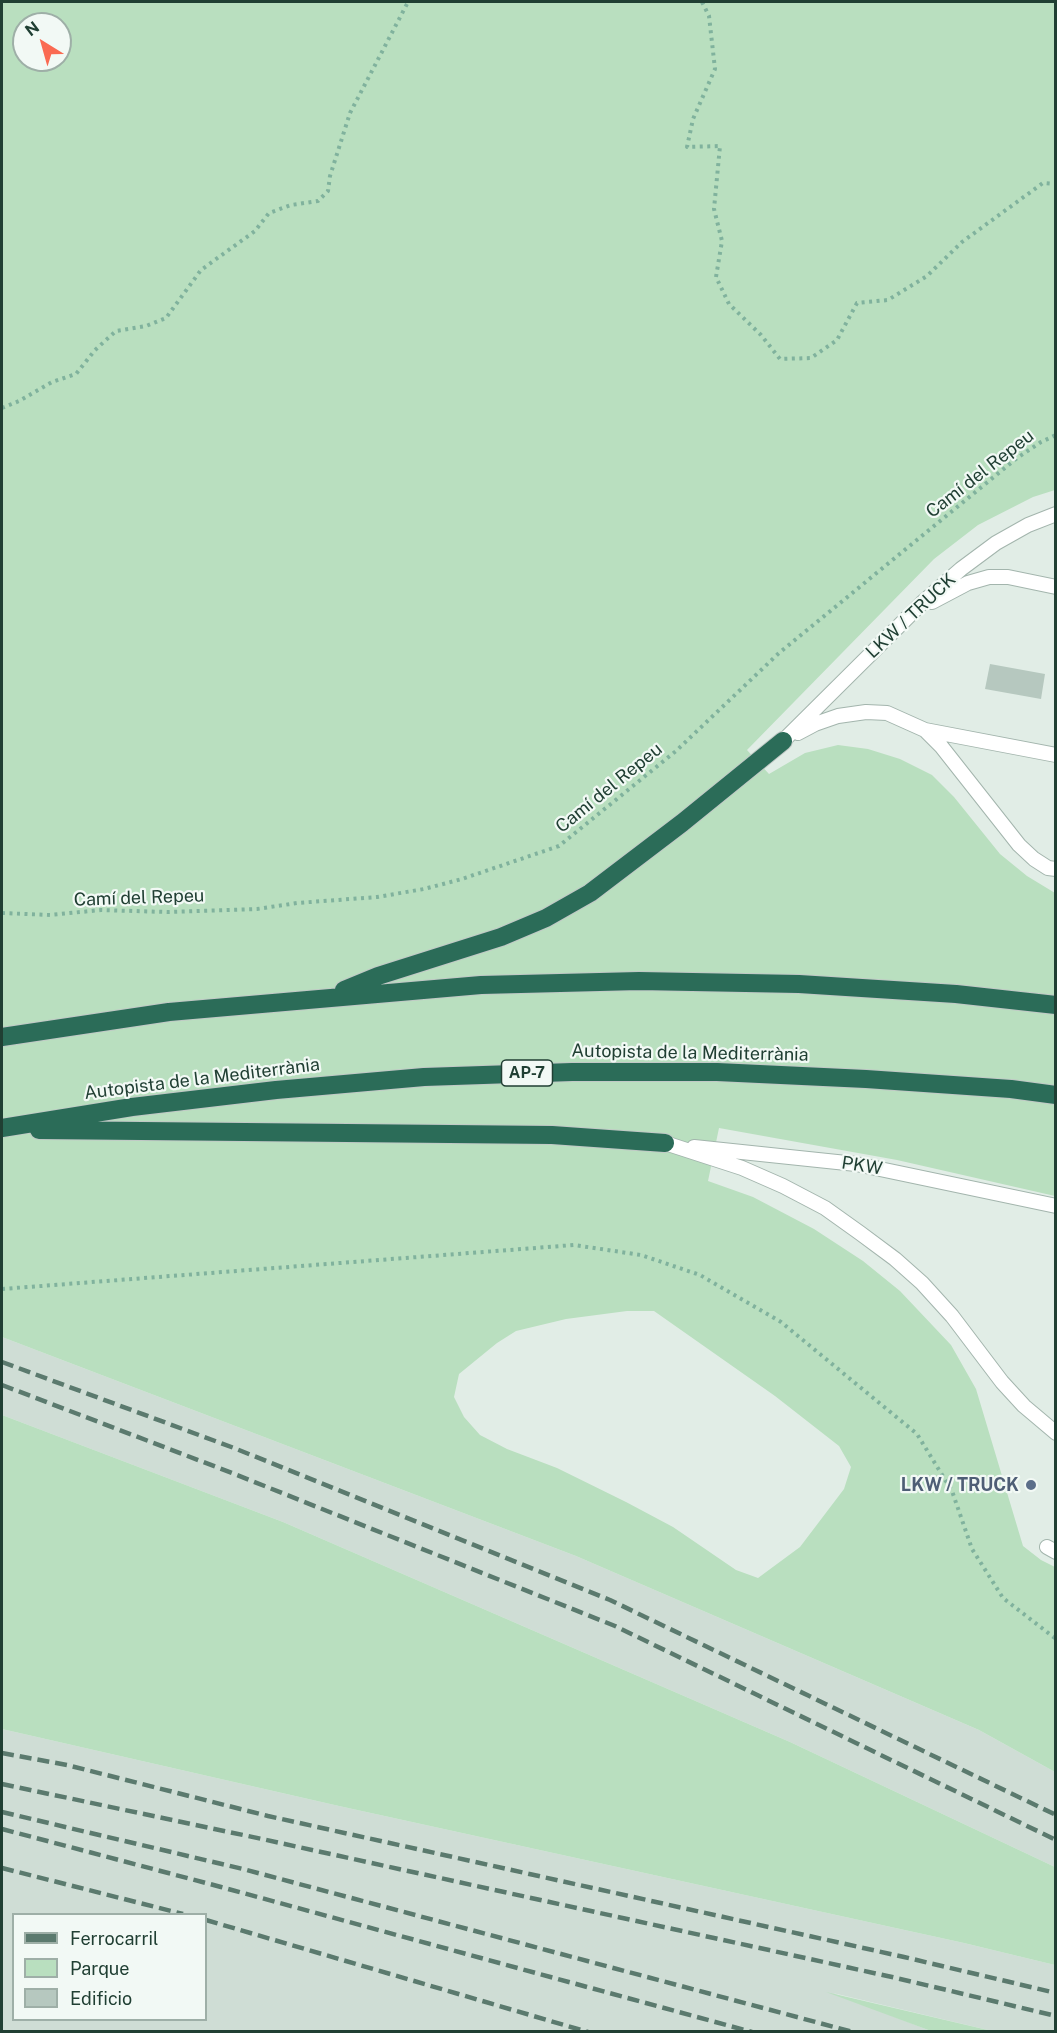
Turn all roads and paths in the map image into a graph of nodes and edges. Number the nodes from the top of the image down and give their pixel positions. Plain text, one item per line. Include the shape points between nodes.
1 (408, 2) edge
2 (702, 2) edge
3 (1056, 184) edge
4 (2, 408) edge
5 (1056, 435) edge
6 (1056, 514) edge
7 (1056, 587) edge
8 (905, 620) junction
9 (925, 730) junction
10 (783, 741) junction
11 (1056, 755) edge
12 (1056, 869) edge
13 (2, 913) edge
14 (326, 997) junction
15 (1056, 1005) edge
16 (2, 1037) edge
17 (1056, 1095) edge
18 (2, 1129) edge
19 (665, 1143) junction
20 (1056, 1206) edge
21 (2, 1289) edge
22 (1056, 1433) edge
23 (1056, 1638) edge

1 - 4 path via 350,113 328,191 318,201 269,213 255,231 201,270 166,318 116,332 76,374
2 - 3 path via 709,16 715,69 693,119 687,147 720,147 714,209 722,241 716,277 729,304 780,359 811,358 837,340 856,303 888,300 927,276 962,242 1028,193 1043,183
5 - 13 path, Camí del Repeu via 1017,458 779,653 676,751 559,846 462,879 377,897 257,909
6 - 8 lane, LKW / TRUCK via 996,543
7 - 8 lane via 989,577 948,593
8 - 10 lane, LKW / TRUCK
9 - 10 lane via 887,713 866,712 837,716
9 - 11 lane
9 - 12 lane via 1019,845 1034,859
10 - 14 highway via 590,893 546,918
14 - 15 highway via 481,985 639,981 799,984
14 - 16 highway via 169,1012
17 - 18 highway, Autopista de la Mediterrània / AP-7 via 740,1073 572,1072 424,1077 276,1090 132,1107
18 - 19 highway via 552,1135
19 - 20 lane, PKW via 856,1164
19 - 22 lane via 783,1186 825,1208 860,1233 922,1283 1002,1382
21 - 23 path via 574,1245 641,1255 700,1275 781,1322 917,1434 952,1491 972,1549 1004,1598

